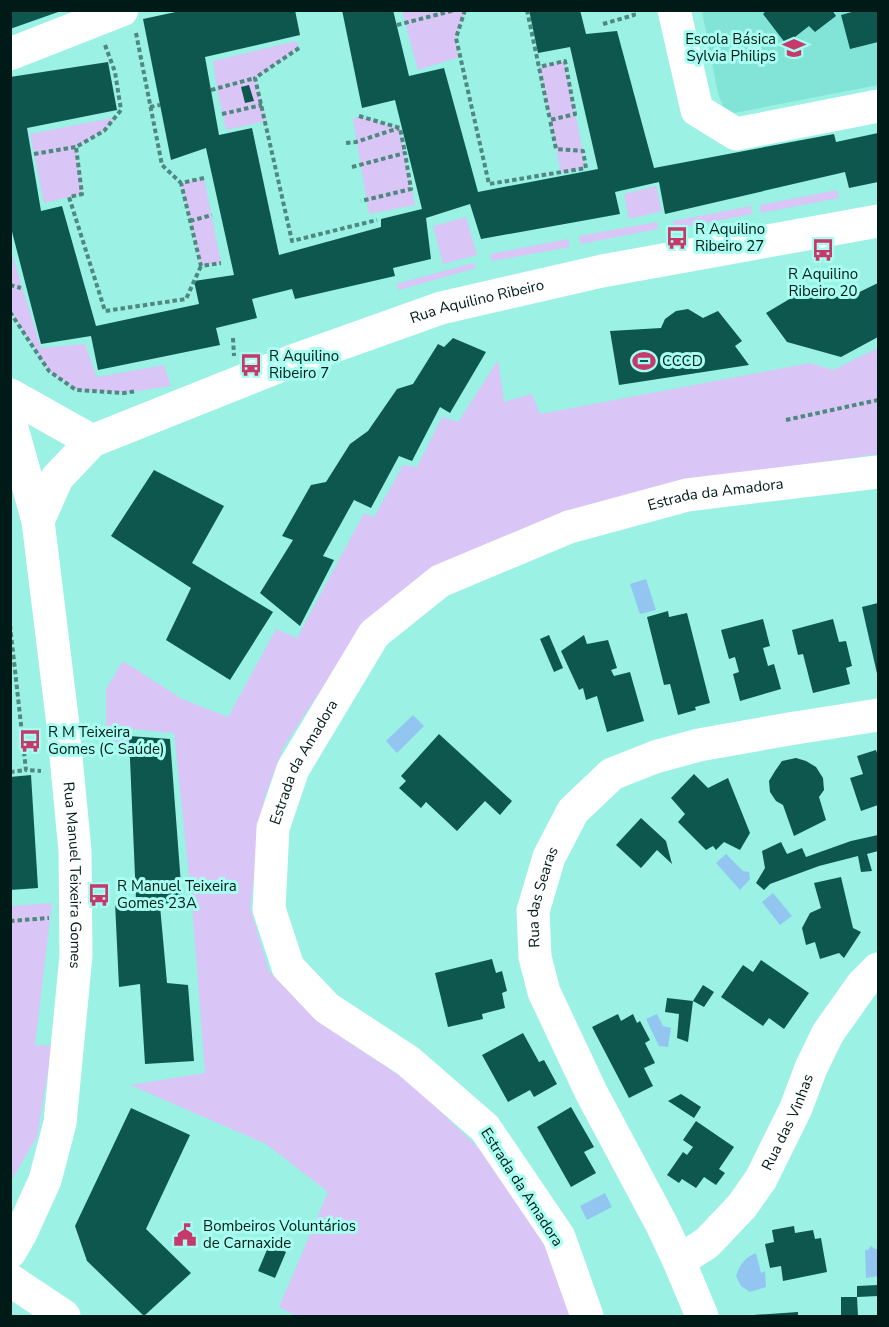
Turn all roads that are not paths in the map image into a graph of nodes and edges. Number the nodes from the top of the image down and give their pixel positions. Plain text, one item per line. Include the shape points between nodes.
1 (675, 10) edge
2 (117, 21) edge
3 (10, 54) edge
4 (879, 106) edge
5 (879, 221) edge
6 (10, 395) edge
7 (10, 421) edge
8 (92, 441) junction
9 (879, 472) edge
10 (38, 521) junction
11 (879, 715) edge
12 (879, 969) edge
13 (742, 1206) junction
14 (662, 1225) junction
15 (16, 1242) edge
16 (678, 1261) junction
17 (10, 1280) edge
18 (63, 1317) edge
19 (588, 1317) edge
20 (702, 1317) edge

1 - 4 street via 697,110 736,134
2 - 3 street
5 - 8 street, Rua Aquilino Ribeiro via 602,271 441,308 295,360
6 - 8 street
7 - 10 street, Rua Manuel Teixeira Gomes
8 - 10 street, Rua Aquilino Ribeiro via 57,478
9 - 19 street, Estrada da Amadora via 687,495 568,527 440,581 374,634 293,769 273,828 269,909 288,967 327,1008 408,1061 485,1128 559,1237
10 - 15 street, Rua Manuel Teixeira Gomes via 75,850 76,955 60,1123 45,1180
11 - 14 street, Rua das Searas via 699,745 612,774 573,811 549,857 533,911 535,957 544,992 591,1092
12 - 13 street, Rua das Vinhas via 862,985 828,1033 761,1179
13 - 14 street via 701,1222
13 - 16 street, Rua das Vinhas via 707,1242
14 - 16 street, Rua das Searas
16 - 20 street, Rua das Searas
17 - 18 street

